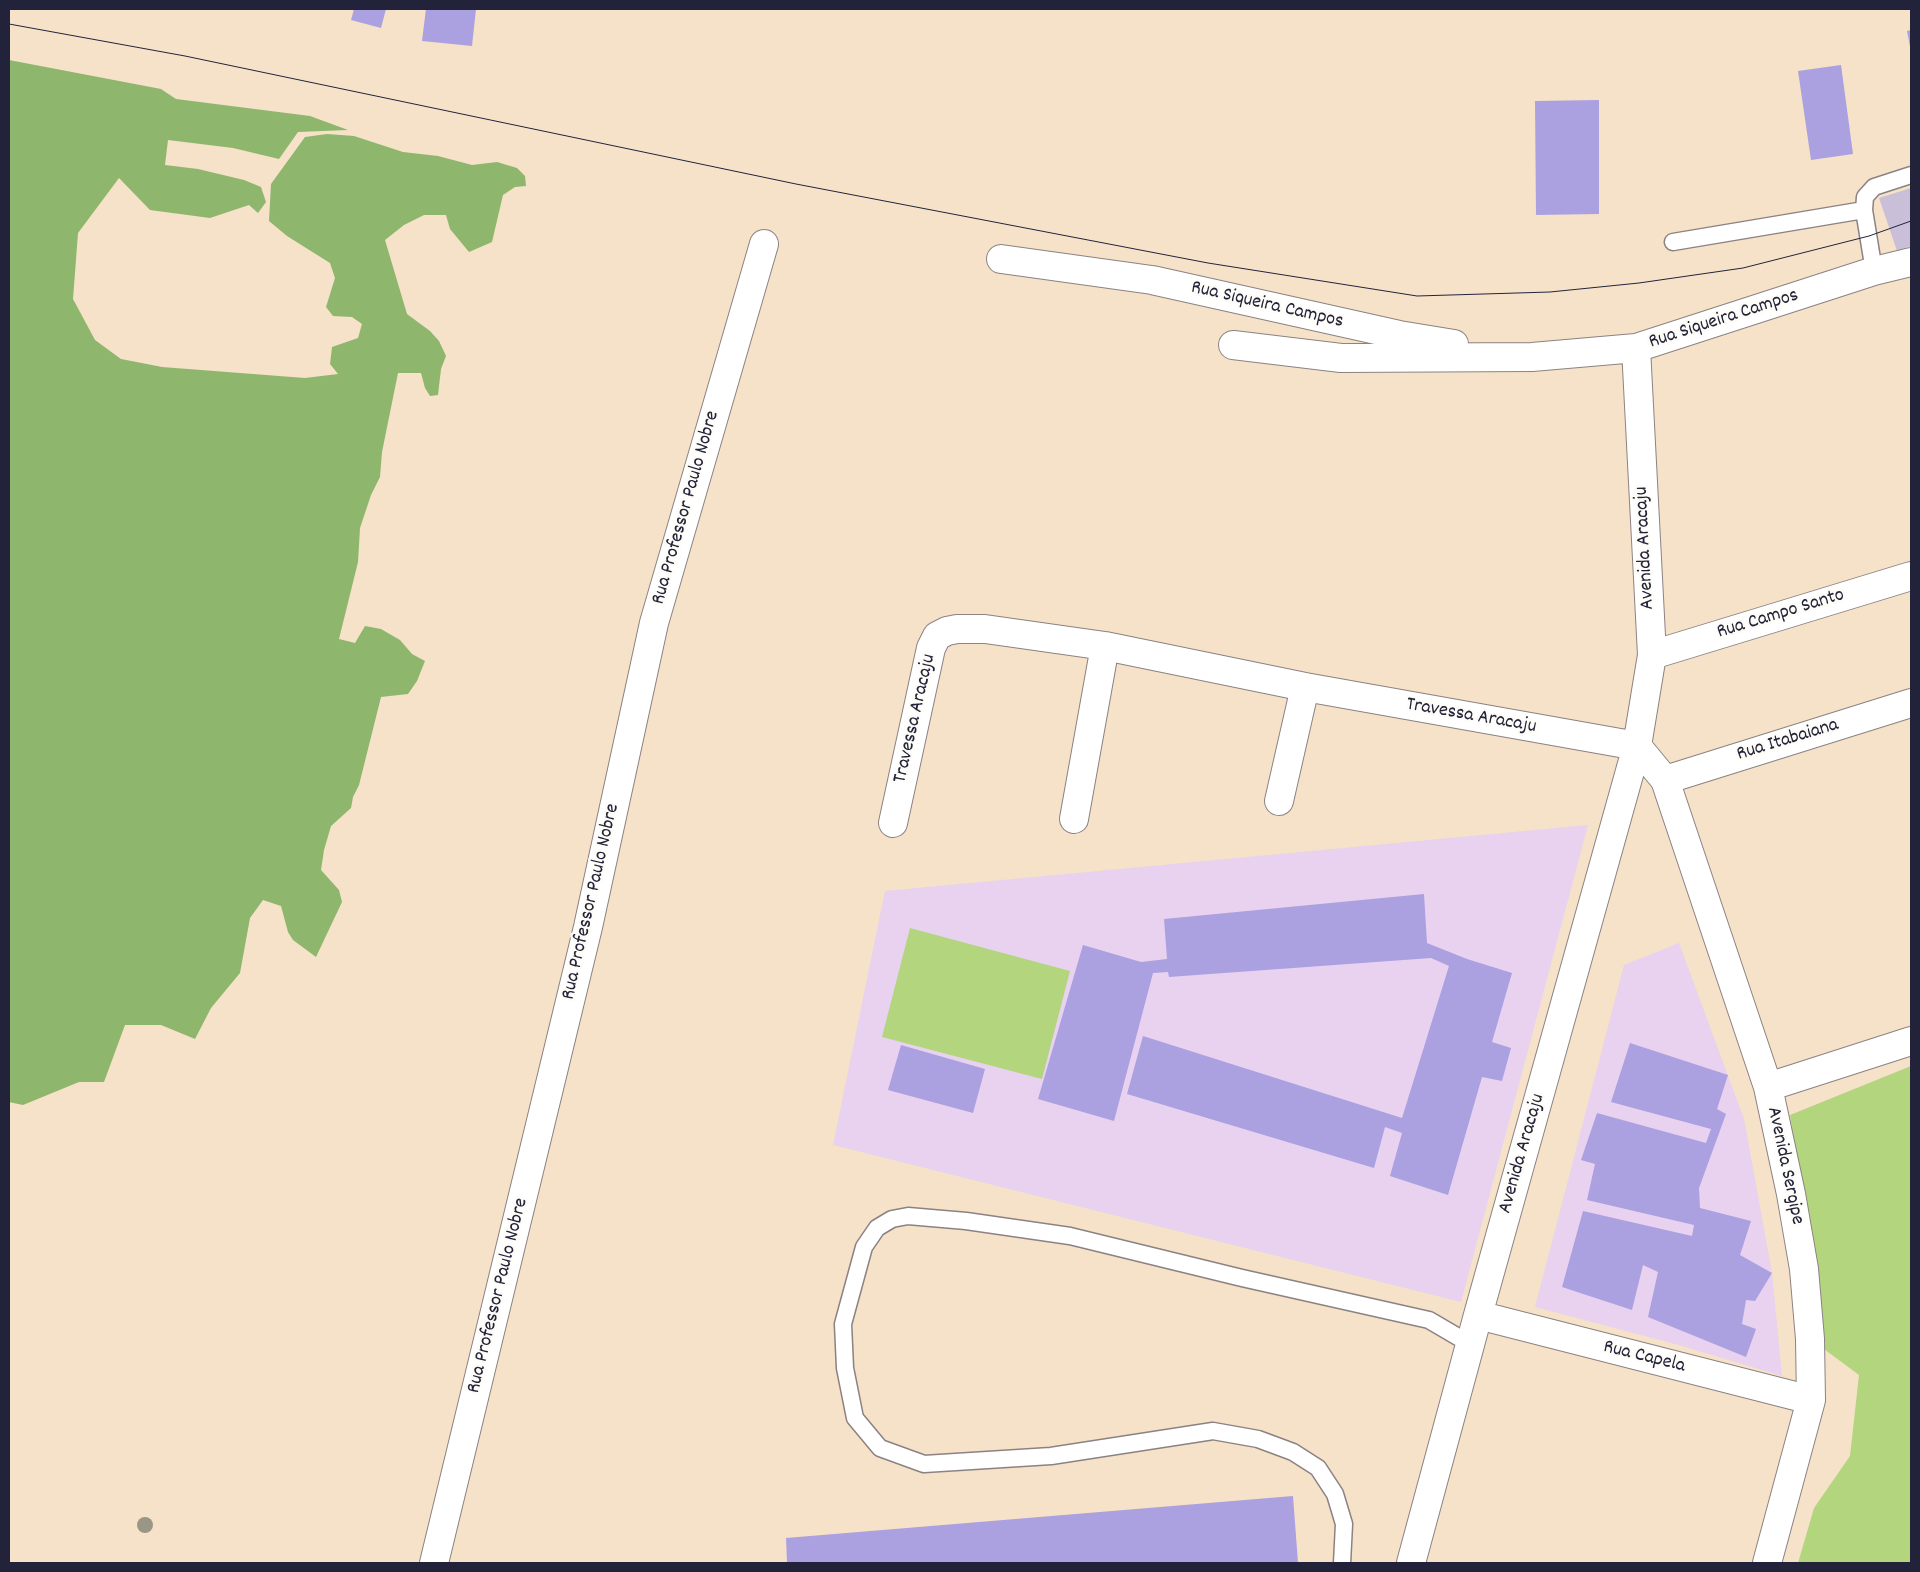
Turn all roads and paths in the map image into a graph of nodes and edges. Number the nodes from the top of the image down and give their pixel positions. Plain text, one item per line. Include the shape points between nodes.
1 (1911, 175) edge
2 (1864, 210) junction
3 (1673, 242) dead end
4 (764, 244) dead end
5 (1001, 258) dead end
6 (1911, 262) edge
7 (1874, 270) junction
8 (1232, 345) dead end
9 (1636, 348) junction
10 (1532, 357) junction
11 (1911, 576) edge
12 (1105, 646) junction
13 (1652, 655) junction
14 (1305, 687) junction
15 (1911, 703) edge
16 (1637, 746) junction
17 (1665, 780) junction
18 (1279, 801) dead end
19 (1074, 819) dead end
20 (893, 822) dead end
21 (1911, 1041) edge
22 (1768, 1087) junction
23 (1478, 1315) junction
24 (1470, 1344) junction
25 (1811, 1400) junction
26 (434, 1563) edge
27 (1342, 1563) edge
28 (1411, 1563) edge
29 (1768, 1563) edge

1 - 2 lane via 1869,190
2 - 3 lane
2 - 7 lane
4 - 26 street, Rua Professor Paulo Nobre via 654,622 588,927
5 - 10 street, Rua Siqueira Campos via 1152,280 1399,335
6 - 7 street, Rua Siqueira Campos
7 - 9 street, Rua Siqueira Campos
8 - 10 street, Rua Siqueira Campos via 1341,358
9 - 10 street, Rua Siqueira Campos
9 - 13 street, Avenida Aracaju
11 - 13 street, Rua Campo Santo
12 - 14 street, Travessa Aracaju
12 - 19 street
12 - 20 street, Travessa Aracaju via 984,629 957,629 937,636 931,648
13 - 16 street, Avenida Aracaju
14 - 16 street, Travessa Aracaju
14 - 18 street
15 - 17 street, Rua Itabaiana
16 - 17 street
16 - 23 street, Avenida Aracaju
17 - 22 street, Avenida Sergipe
21 - 22 street
22 - 25 street, Avenida Sergipe via 1792,1194 1804,1269
23 - 24 street, Avenida Aracaju
23 - 25 street, Rua Capela
24 - 27 lane via 1429,1320 1070,1236 908,1216 892,1218 876,1228 864,1247 843,1324 845,1368 855,1418 880,1448 924,1464 1051,1456 1213,1431 1258,1439 1293,1452 1318,1468 1335,1494 1344,1524
24 - 28 street, Avenida Aracaju
25 - 29 street, Avenida Sergipe

